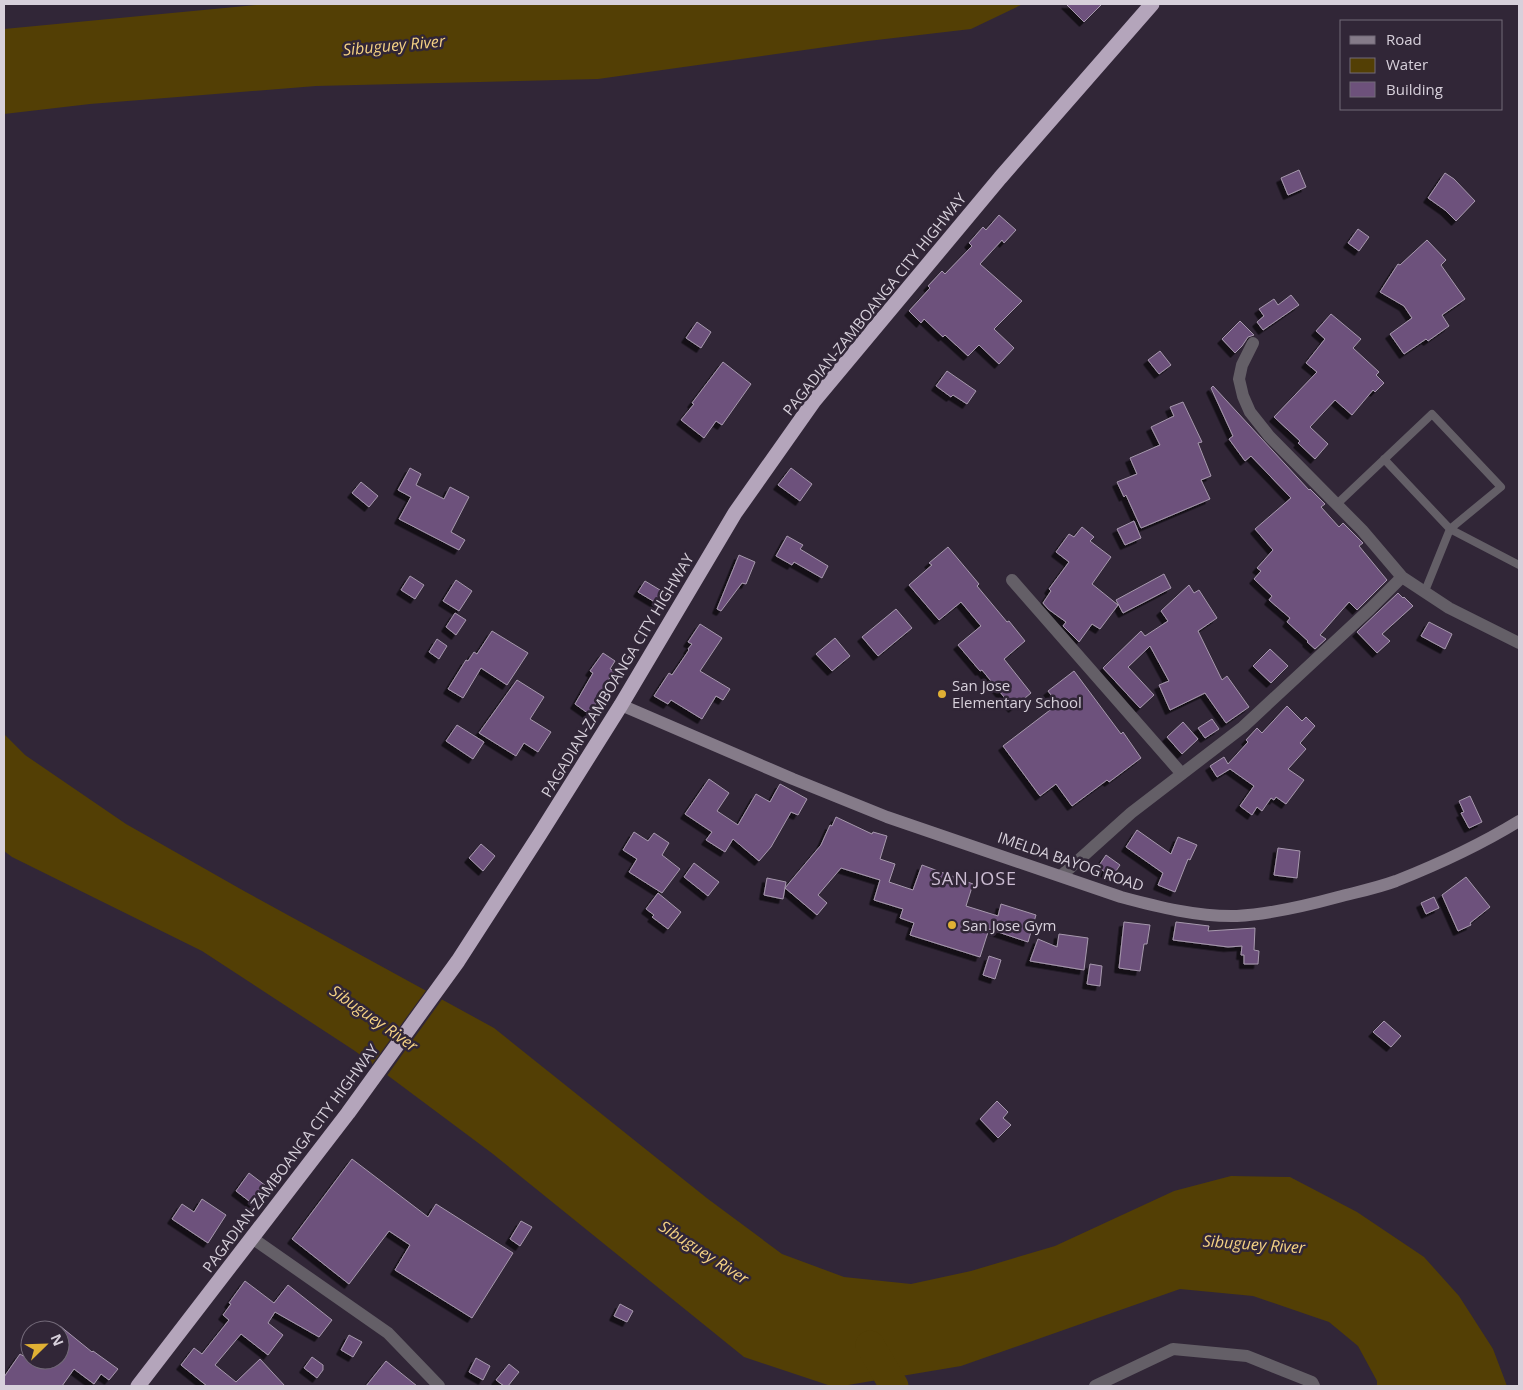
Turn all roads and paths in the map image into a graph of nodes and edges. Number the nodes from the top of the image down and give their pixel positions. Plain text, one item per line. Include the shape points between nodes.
1 (1152, 4) edge
2 (1253, 343) dead end
3 (1384, 459) junction
4 (1337, 504) junction
5 (1450, 529) junction
6 (1519, 565) edge
7 (1402, 577) junction
8 (1012, 580) dead end
9 (1425, 591) junction
10 (1519, 643) edge
11 (621, 704) junction
12 (1182, 774) junction
13 (1519, 821) edge
14 (1061, 876) junction
15 (252, 1238) junction
16 (138, 1386) edge
17 (439, 1386) edge
18 (1095, 1386) edge
19 (1314, 1386) edge

1 - 11 highway, PAGADIAN-ZAMBOANGA CITY HIGHWAY via 1000,178 814,401 735,514
2 - 4 street via 1239,379 1250,412 1269,436
3 - 4 lane
3 - 5 lane
3 - 5 lane via 1432,414 1501,487
4 - 7 street
5 - 6 lane
5 - 9 lane
7 - 9 street
7 - 12 street via 1243,727
8 - 12 street
9 - 10 street via 1449,608
11 - 14 main road, IMELDA BAYOG ROAD via 886,817
11 - 15 highway, PAGADIAN-ZAMBOANGA CITY HIGHWAY via 458,961
12 - 14 street via 1131,813
13 - 14 main road, IMELDA BAYOG ROAD via 1451,858 1395,882 1312,904 1236,916 1155,906
15 - 16 highway, PAGADIAN-ZAMBOANGA CITY HIGHWAY
15 - 17 street via 388,1333
18 - 19 street via 1173,1349 1247,1356 1312,1382

